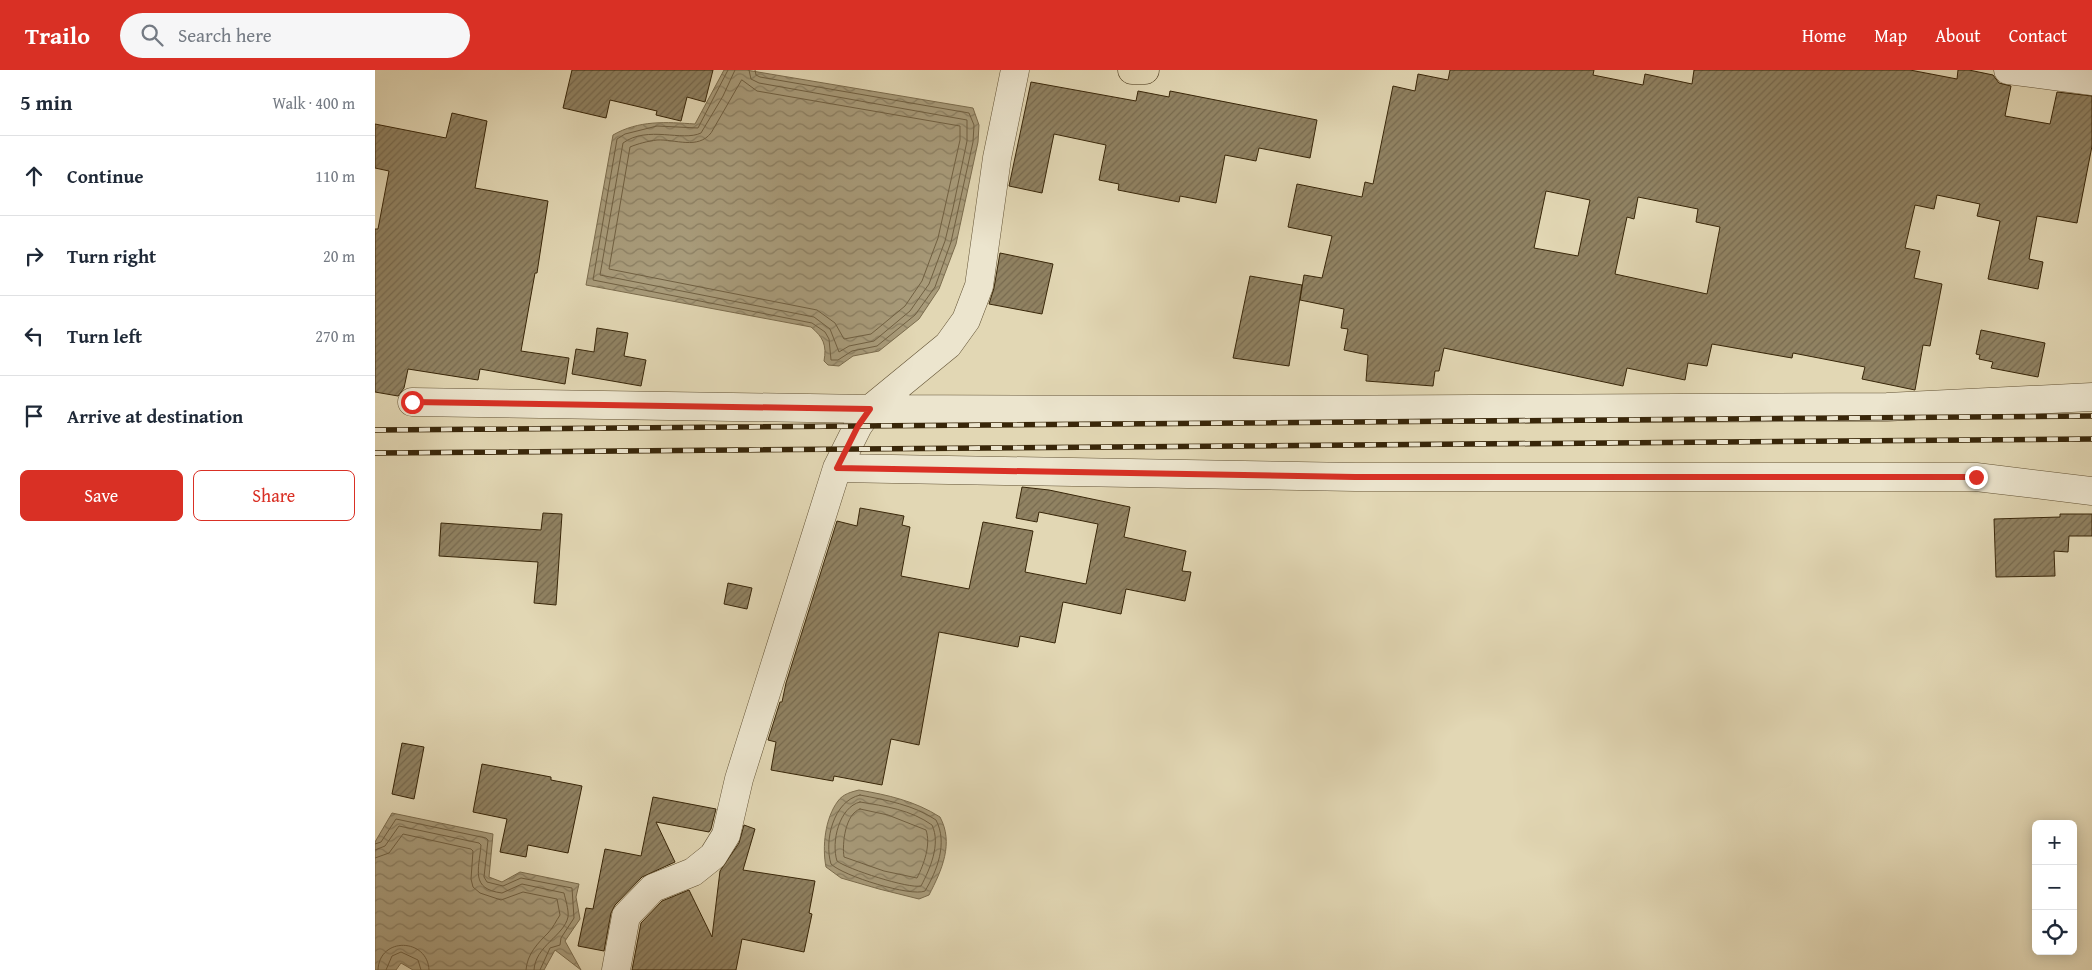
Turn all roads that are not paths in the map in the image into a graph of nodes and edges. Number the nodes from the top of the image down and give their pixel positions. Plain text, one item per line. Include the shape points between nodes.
1 (1015, 70) edge
2 (1132, 70) edge
3 (1145, 70) edge
4 (2008, 70) edge
5 (2092, 81) edge
6 (2092, 397) edge
7 (412, 402) dead end
8 (870, 409) junction
9 (837, 468) junction
10 (2092, 491) edge
11 (616, 970) edge

1 - 8 street via 997,158 979,286 966,320 947,345
2 - 3 main road
4 - 5 street
6 - 8 street via 1877,408
7 - 8 street
8 - 9 street
9 - 10 street via 1355,477 1976,477
9 - 11 street via 739,779 726,835 713,856 693,872 653,888 625,916

